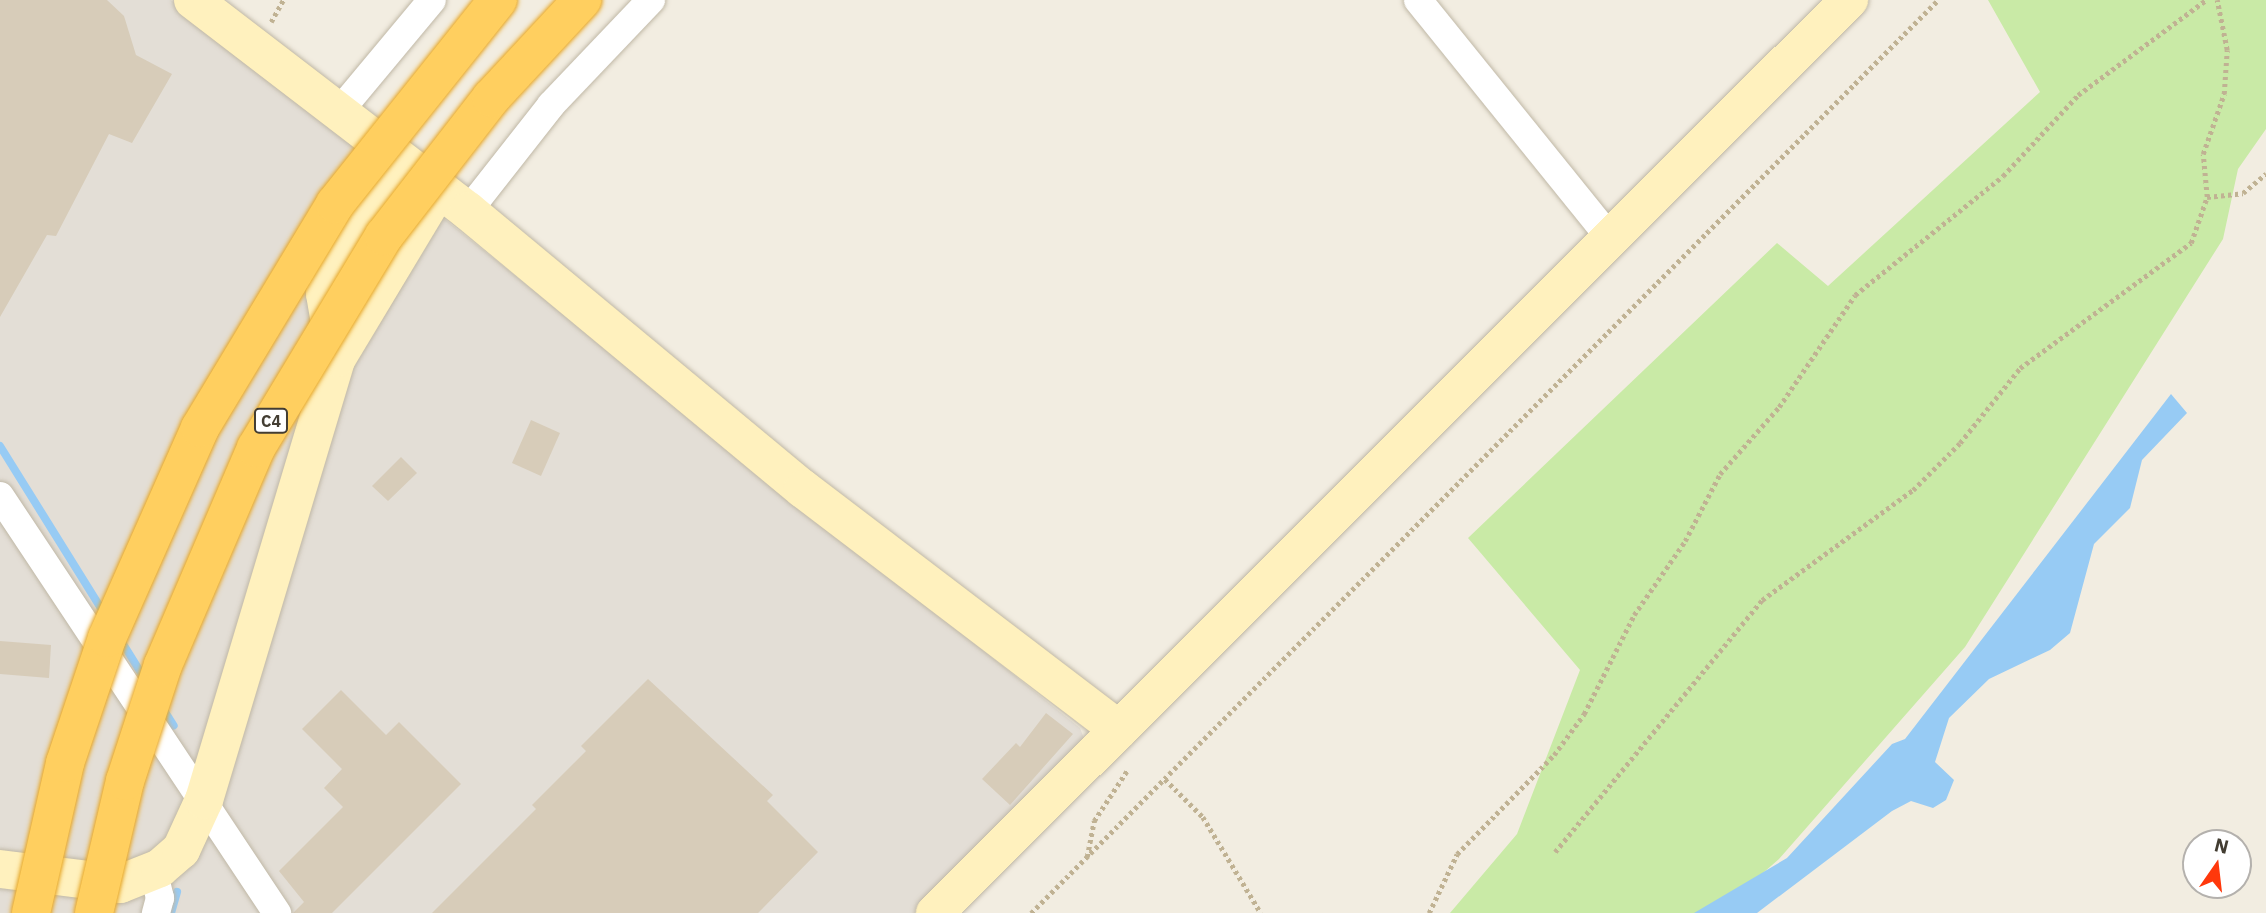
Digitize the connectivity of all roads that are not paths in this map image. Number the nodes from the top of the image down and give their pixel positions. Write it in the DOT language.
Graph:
graph roads {
  1 [pos="193,0"];
  2 [pos="432,0"];
  3 [pos="498,0"];
  4 [pos="582,0"];
  5 [pos="651,0"];
  6 [pos="1418,0"];
  7 [pos="1849,0"];
  8 [pos="337,114"];
  9 [pos="402,161"];
  10 [pos="453,201"];
  11 [pos="1611,239"];
  12 [pos="337,358"];
  13 [pos="0,496"];
  14 [pos="1125,747"];
  15 [pos="204,800"];
  16 [pos="0,870"];
  17 [pos="153,870"];
  18 [pos="31,913"];
  19 [pos="94,913"];
  20 [pos="156,913"];
  21 [pos="276,913"];
  22 [pos="935,913"];
  1 -- 8 [label="street"];
  2 -- 8 [label="street"];
  3 -- 18 [label="highway, bridge"];
  4 -- 19 [label="highway, C4, bridge"];
  5 -- 10 [label="street"];
  6 -- 11 [label="street"];
  7 -- 11 [label="street"];
  8 -- 9 [label="street"];
  9 -- 10 [label="street"];
  9 -- 12 [label="street"];
  10 -- 12 [label="street"];
  10 -- 14 [label="street"];
  11 -- 14 [label="street"];
  12 -- 15 [label="street"];
  13 -- 15 [label="street"];
  14 -- 22 [label="street"];
  15 -- 17 [label="street"];
  15 -- 21 [label="street"];
  16 -- 17 [label="street"];
  17 -- 20 [label="street"];
}
